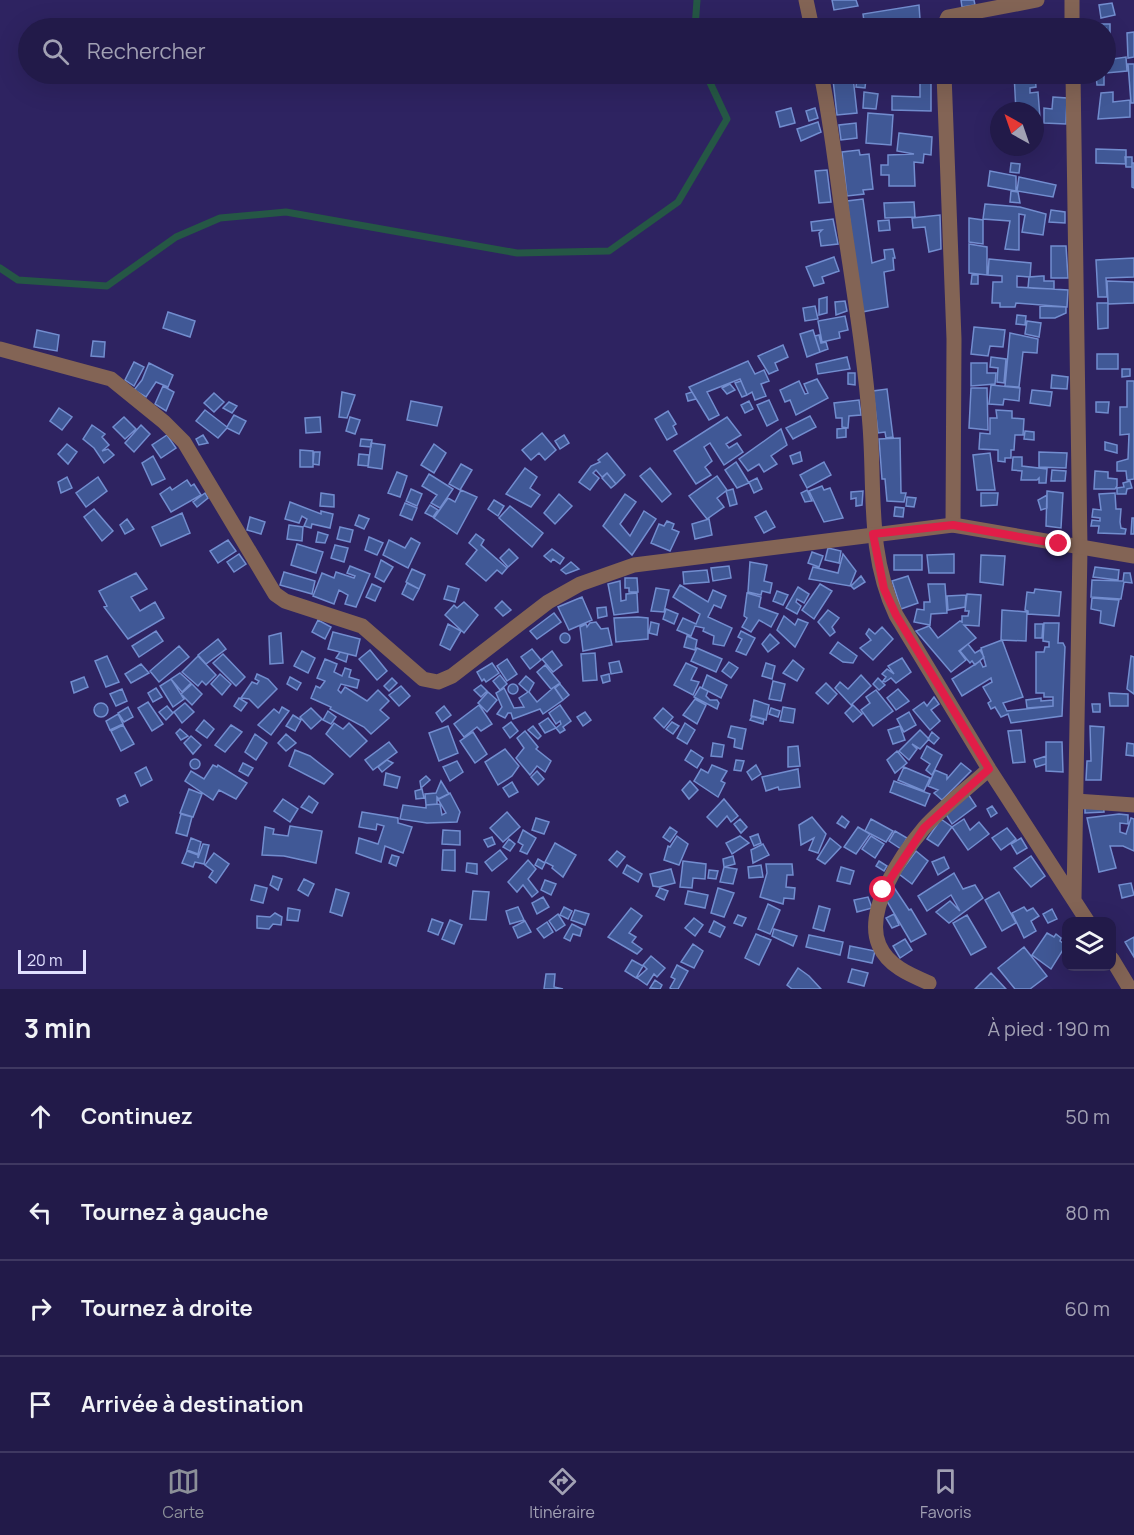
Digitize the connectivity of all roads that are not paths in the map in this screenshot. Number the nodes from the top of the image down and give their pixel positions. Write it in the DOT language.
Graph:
graph roads {
  1 [pos="806,0"];
  2 [pos="1037,0"];
  3 [pos="1072,0"];
  4 [pos="810,18"];
  5 [pos="948,18"];
  6 [pos="1072,18"];
  7 [pos="823,84"];
  8 [pos="944,84"];
  9 [pos="1073,84"];
  10 [pos="0,349"];
  11 [pos="953,525"];
  12 [pos="873,534"];
  13 [pos="1080,548"];
  14 [pos="1134,556"];
  15 [pos="989,769"];
  16 [pos="1076,801"];
  17 [pos="1134,805"];
  18 [pos="1074,899"];
  19 [pos="1085,917"];
  20 [pos="1116,966"];
  21 [pos="929,983"];
  22 [pos="1130,989"];
  1 -- 4 [label="street"];
  2 -- 5 [label="street"];
  3 -- 6 [label="street"];
  7 -- 12 [label="street"];
  8 -- 11 [label="street"];
  9 -- 13 [label="street"];
  10 -- 12 [label="street"];
  11 -- 12 [label="street"];
  11 -- 13 [label="street"];
  12 -- 15 [label="street"];
  13 -- 14 [label="street"];
  13 -- 16 [label="street"];
  15 -- 18 [label="street"];
  15 -- 21 [label="street"];
  16 -- 17 [label="street"];
  16 -- 18 [label="street"];
  18 -- 19 [label="street"];
  20 -- 22 [label="street"];
}
